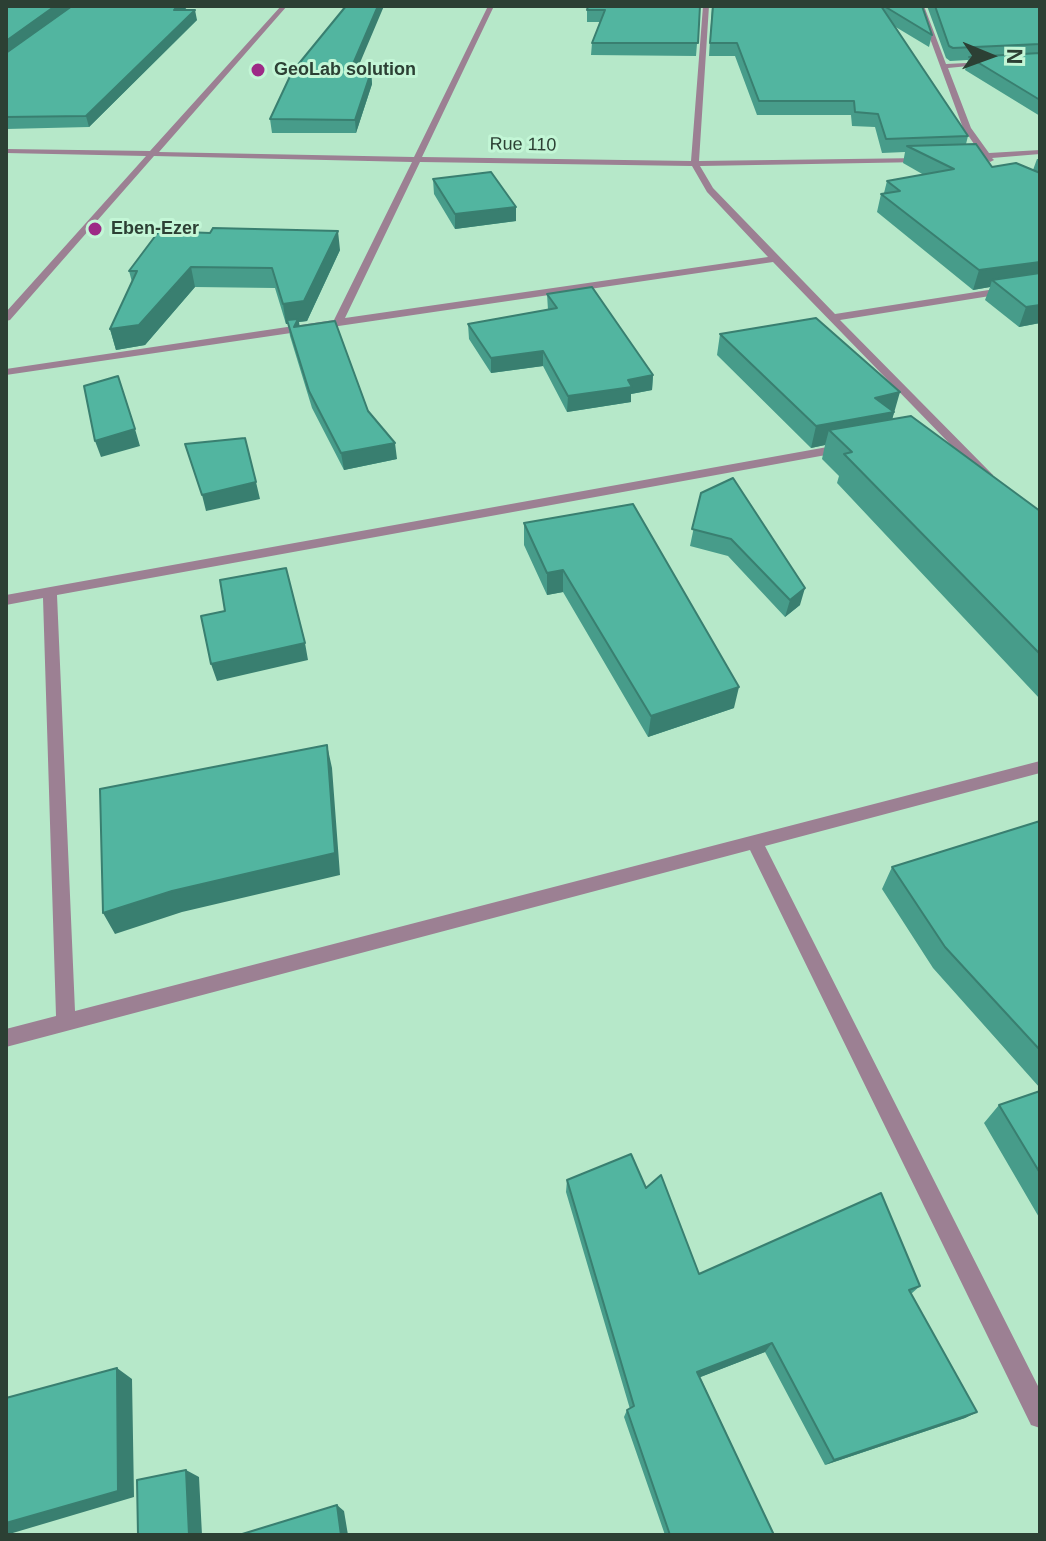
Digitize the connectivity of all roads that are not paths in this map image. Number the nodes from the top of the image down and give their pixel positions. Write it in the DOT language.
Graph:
graph roads {
  1 [pos="284,6"];
  2 [pos="491,6"];
  3 [pos="706,6"];
  4 [pos="921,6"];
  5 [pos="998,63"];
  6 [pos="942,66"];
  7 [pos="6,151"];
  8 [pos="1040,152"];
  9 [pos="152,155"];
  10 [pos="986,156"];
  11 [pos="956,158"];
  12 [pos="418,159"];
  13 [pos="941,159"];
  14 [pos="695,164"];
  15 [pos="995,164"];
  16 [pos="775,259"];
  17 [pos="1040,285"];
  18 [pos="6,318"];
  19 [pos="832,318"];
  20 [pos="338,322"];
  21 [pos="6,372"];
  22 [pos="940,431"];
  23 [pos="925,434"];
  24 [pos="862,445"];
  25 [pos="996,483"];
  26 [pos="50,592"];
  27 [pos="6,600"];
  28 [pos="1040,767"];
  29 [pos="755,842"];
  30 [pos="66,1022"];
  31 [pos="6,1038"];
  32 [pos="1040,1416"];
  1 -- 9 [label="street"];
  2 -- 12 [label="street"];
  3 -- 14 [label="street"];
  4 -- 6 [label="street"];
  5 -- 6 [label="street"];
  6 -- 10 [label="street"];
  7 -- 9 [label="street, Rue 110"];
  8 -- 10 [label="street"];
  9 -- 12 [label="street, Rue 110"];
  9 -- 18 [label="street"];
  10 -- 11 [label="street"];
  10 -- 15 [label="street"];
  12 -- 14 [label="street, Rue 110"];
  12 -- 20 [label="street"];
  13 -- 14 [label="street, Rue 110"];
  14 -- 16 [label="street"];
  16 -- 19 [label="street"];
  16 -- 20 [label="street"];
  17 -- 19 [label="street"];
  19 -- 22 [label="street"];
  20 -- 21 [label="street"];
  22 -- 23 [label="street"];
  22 -- 25 [label="street"];
  24 -- 26 [label="street"];
  26 -- 27 [label="street"];
  26 -- 30 [label="street"];
  28 -- 29 [label="street"];
  29 -- 30 [label="street"];
  29 -- 32 [label="street"];
  30 -- 31 [label="street"];
}
